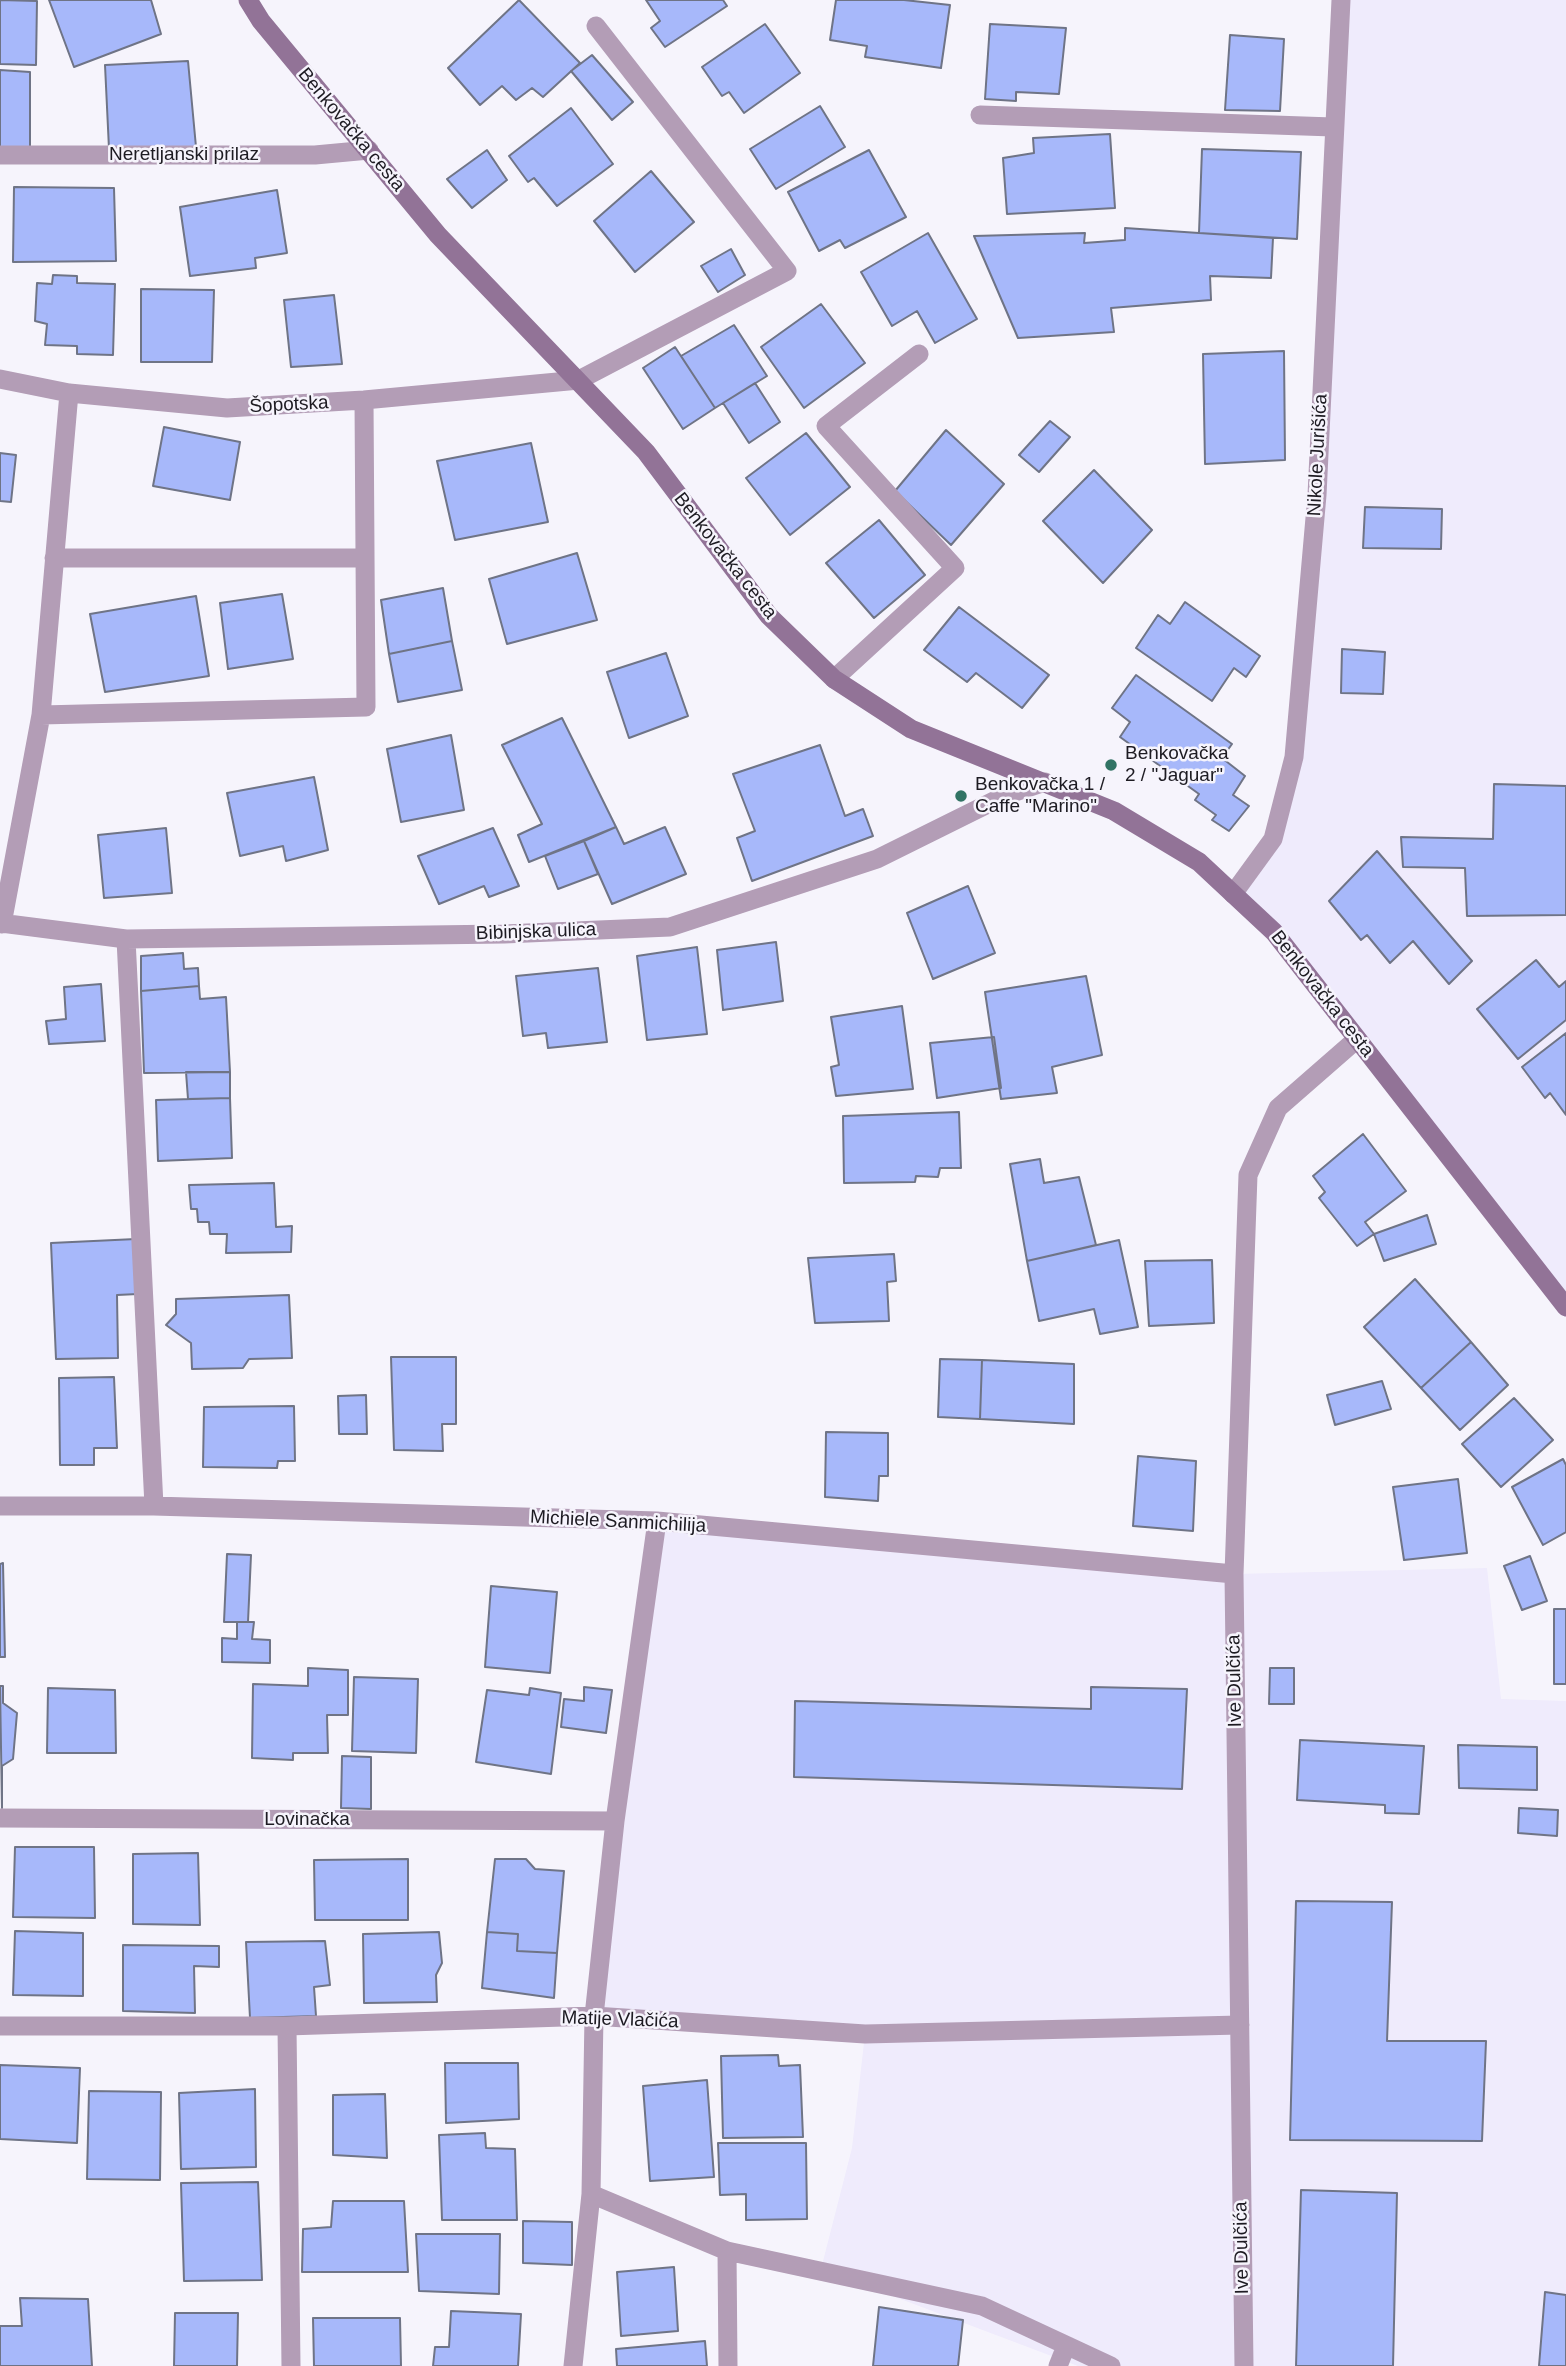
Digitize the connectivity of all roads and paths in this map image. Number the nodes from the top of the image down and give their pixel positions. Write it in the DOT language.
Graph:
graph roads {
  1 [pos="248,0"];
  2 [pos="1341,0"];
  3 [pos="596,26"];
  4 [pos="980,115"];
  5 [pos="1333,127"];
  6 [pos="369,150"];
  7 [pos="0,155"];
  8 [pos="919,354"];
  9 [pos="0,379"];
  10 [pos="579,380"];
  11 [pos="69,393"];
  12 [pos="364,400"];
  13 [pos="54,558"];
  14 [pos="365,558"];
  15 [pos="834,679"];
  16 [pos="41,715"];
  17 [pos="1045,782"];
  18 [pos="1233,894"];
  19 [pos="1,923"];
  20 [pos="126,939"];
  21 [pos="1357,1040"];
  22 [pos="1566,1307"];
  23 [pos="0,1506"];
  24 [pos="154,1506"];
  25 [pos="657,1521"];
  26 [pos="1234,1574"];
  27 [pos="0,1818"];
  28 [pos="615,1821"];
  29 [pos="594,2016"];
  30 [pos="1240,2025"];
  31 [pos="0,2026"];
  32 [pos="287,2026"];
  33 [pos="592,2194"];
  34 [pos="727,2251"];
  35 [pos="1066,2346"];
  36 [pos="291,2366"];
  37 [pos="573,2366"];
  38 [pos="728,2366"];
  39 [pos="1058,2366"];
  40 [pos="1111,2366"];
  41 [pos="1244,2366"];
  1 -- 6 [label="main road, Benkovačka cesta"];
  2 -- 5 [label="street, Nikole Jurišića"];
  3 -- 10 [label="street"];
  4 -- 5 [label="street"];
  5 -- 18 [label="street, Nikole Jurišića"];
  6 -- 7 [label="street, Neretljanski prilaz"];
  6 -- 10 [label="main road, Benkovačka cesta"];
  8 -- 15 [label="street"];
  9 -- 11 [label="street, Šopotska"];
  10 -- 12 [label="street, Šopotska"];
  10 -- 15 [label="main road, Benkovačka cesta"];
  11 -- 12 [label="street, Šopotska"];
  11 -- 13 [label="street"];
  12 -- 14 [label="street"];
  13 -- 14 [label="street"];
  13 -- 16 [label="street"];
  14 -- 16 [label="street"];
  15 -- 17 [label="main road, Benkovačka cesta"];
  16 -- 19 [label="street"];
  17 -- 18 [label="main road, Benkovačka cesta"];
  17 -- 20 [label="street, Bibinjska ulica"];
  18 -- 21 [label="main road, Benkovačka cesta"];
  19 -- 20 [label="street, Bibinjska ulica"];
  20 -- 24 [label="street"];
  21 -- 22 [label="main road, Benkovačka cesta"];
  21 -- 26 [label="street, Ive Dulčića"];
  23 -- 24 [label="street, Michiele Sanmichilija"];
  24 -- 25 [label="street, Michiele Sanmichilija"];
  25 -- 26 [label="street, Michiele Sanmichilija"];
  25 -- 28 [label="street"];
  26 -- 30 [label="street, Ive Dulčića"];
  27 -- 28 [label="street, Lovinačka"];
  28 -- 29 [label="street"];
  29 -- 30 [label="street, Matije Vlačića"];
  29 -- 32 [label="street, Matije Vlačića"];
  29 -- 33 [label="street"];
  30 -- 41 [label="street, Ive Dulčića"];
  31 -- 32 [label="street, Matije Vlačića"];
  32 -- 36 [label="street"];
  33 -- 34 [label="street"];
  33 -- 37 [label="street"];
  34 -- 35 [label="street"];
  34 -- 38 [label="street"];
  35 -- 39 [label="street"];
  35 -- 40 [label="street"];
}
